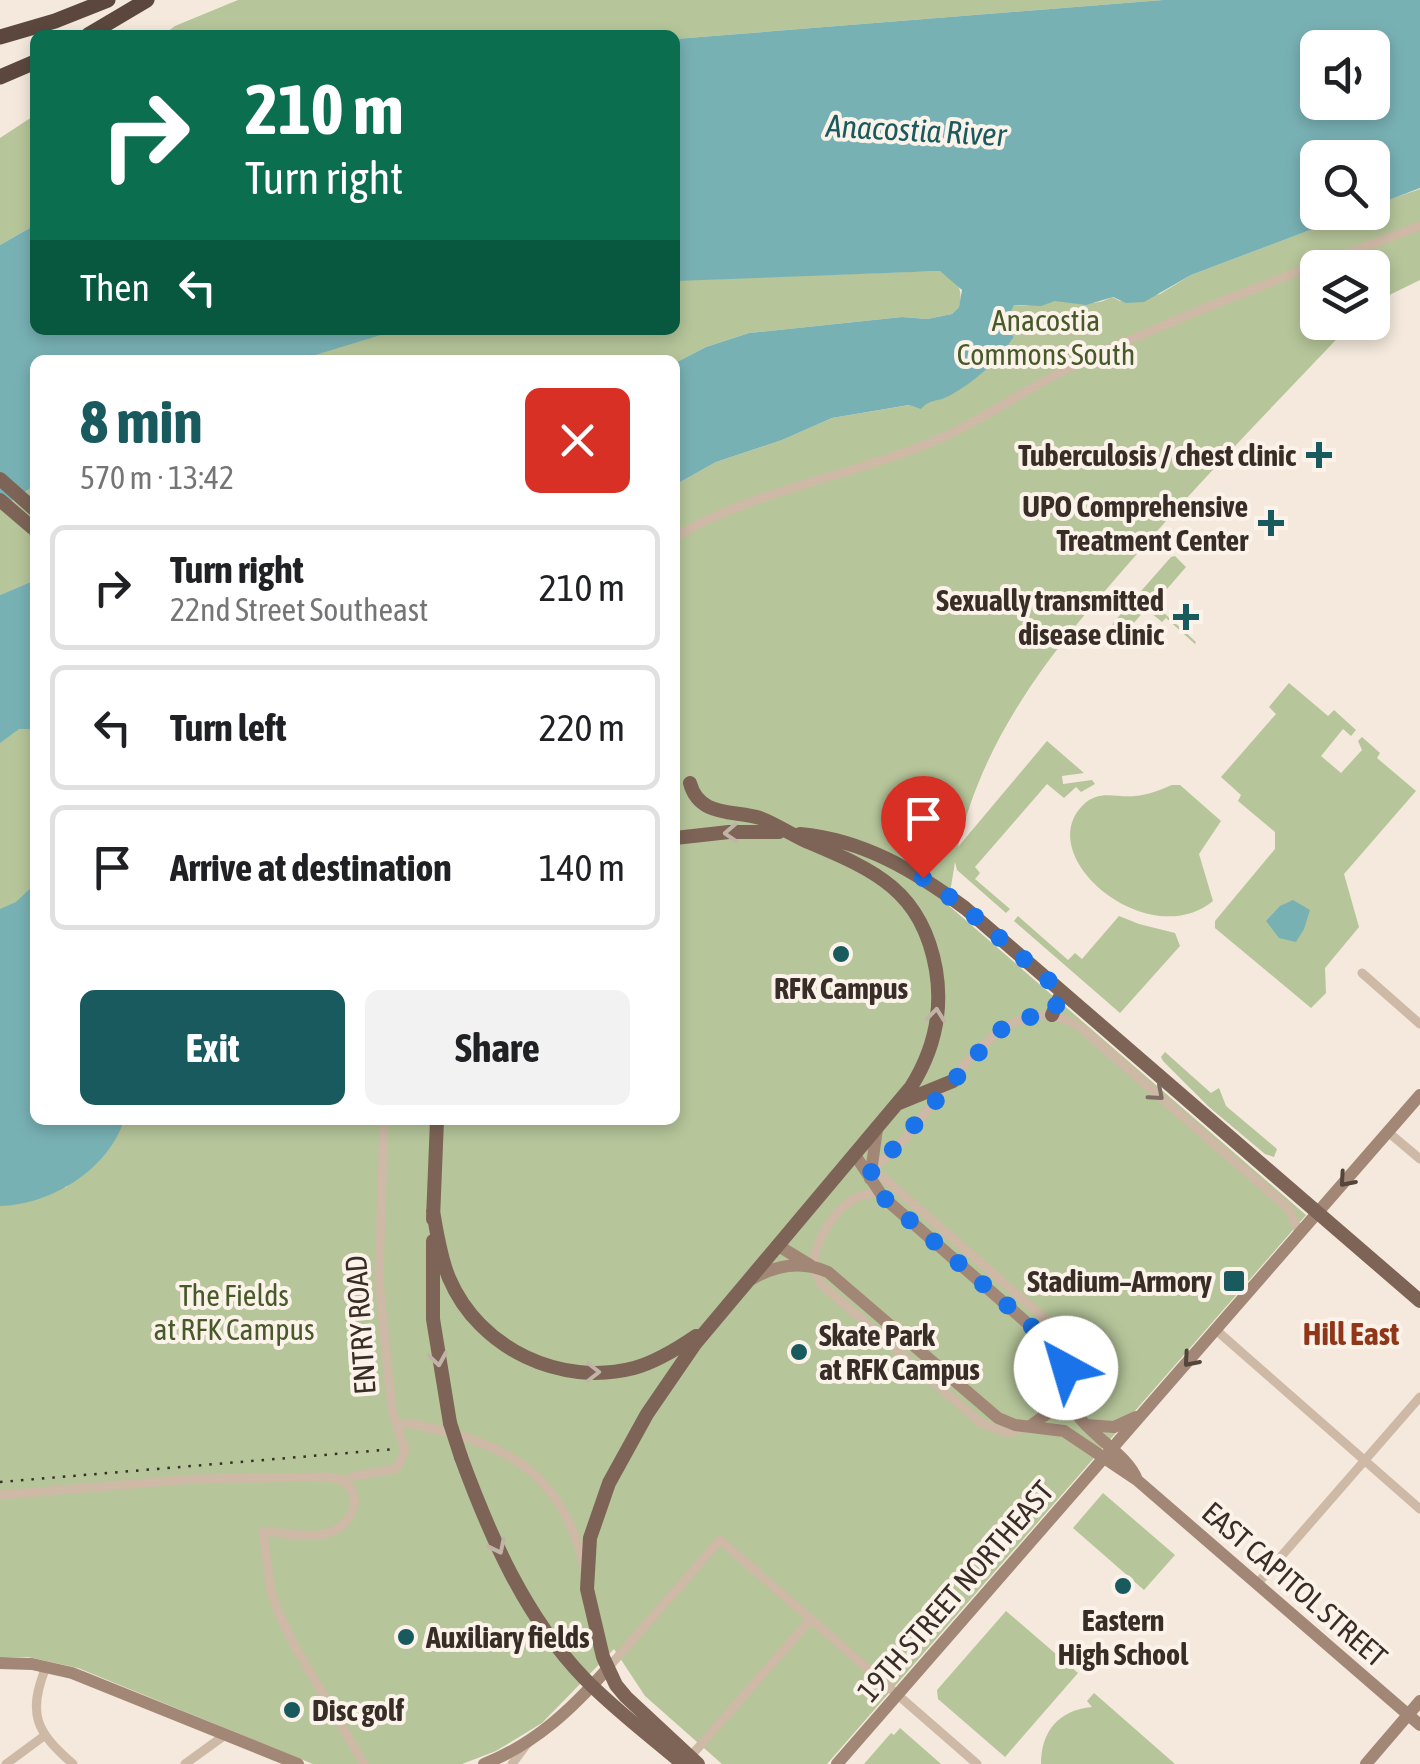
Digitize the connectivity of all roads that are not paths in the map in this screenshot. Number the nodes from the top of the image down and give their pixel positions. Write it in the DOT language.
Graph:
graph roads {
  1 [pos="108,0"];
  2 [pos="147,0"];
  3 [pos="96,30"];
  4 [pos="0,37"];
  5 [pos="30,64"];
  6 [pos="4,77"];
  7 [pos="1420,226"];
  8 [pos="0,479"];
  9 [pos="0,500"];
  10 [pos="30,506"];
  11 [pos="30,526"];
  12 [pos="680,534"];
  13 [pos="690,782"];
  14 [pos="787,832"];
  15 [pos="680,837"];
  16 [pos="839,846"];
  17 [pos="1362,973"];
  18 [pos="1062,992"];
  19 [pos="1052,1015"];
  20 [pos="1420,1024"];
  21 [pos="1125,1056"];
  22 [pos="953,1081"];
  23 [pos="1420,1095"];
  24 [pos="899,1103"];
  25 [pos="384,1125"];
  26 [pos="437,1125"];
  27 [pos="878,1129"];
  28 [pos="1211,1131"];
  29 [pos="1388,1132"];
  30 [pos="855,1155"];
  31 [pos="1420,1159"];
  32 [pos="871,1174"];
  33 [pos="880,1193"];
  34 [pos="1318,1212"];
  35 [pos="435,1234"];
  36 [pos="1300,1234"];
  37 [pos="777,1244"];
  38 [pos="938,1245"];
  39 [pos="959,1245"];
  40 [pos="812,1266"];
  41 [pos="745,1283"];
  42 [pos="1420,1301"];
  43 [pos="708,1327"];
  44 [pos="1216,1330"];
  45 [pos="644,1364"];
  46 [pos="679,1364"];
  47 [pos="1068,1377"];
  48 [pos="932,1381"];
  49 [pos="955,1382"];
  50 [pos="1420,1396"];
  51 [pos="1144,1413"];
  52 [pos="1086,1425"];
  53 [pos="397,1426"];
  54 [pos="1028,1427"];
  55 [pos="1108,1454"];
  56 [pos="1364,1460"];
  57 [pos="345,1481"];
  58 [pos="0,1495"];
  59 [pos="1420,1509"];
  60 [pos="587,1579"];
  61 [pos="1257,1584"];
  62 [pos="810,1619"];
  63 [pos="0,1663"];
  64 [pos="46,1667"];
  65 [pos="608,1668"];
  66 [pos="592,1686"];
  67 [pos="898,1695"];
  68 [pos="1420,1701"];
  69 [pos="1408,1715"];
  70 [pos="1420,1725"];
  71 [pos="225,1734"];
  72 [pos="44,1736"];
  73 [pos="529,1742"];
  74 [pos="690,1762"];
  75 [pos="6,1764"];
  76 [pos="73,1764"];
  77 [pos="185,1764"];
  78 [pos="298,1764"];
  79 [pos="364,1764"];
  80 [pos="484,1764"];
  81 [pos="512,1764"];
  82 [pos="837,1764"];
  83 [pos="978,1764"];
  84 [pos="1366,1764"];
  1 -- 4 [label="highway"];
  2 -- 3 [label="highway"];
  5 -- 6 [label="highway"];
  7 -- 12 [label="street"];
  8 -- 10 [label="main road"];
  9 -- 11 [label="main road"];
  13 -- 14 [label="main road"];
  14 -- 15 [label="main road, one-way"];
  14 -- 16 [label="main road"];
  16 -- 18 [label="main road"];
  24 -- 16 [label="main road, one-way"];
  17 -- 20 [label="street"];
  18 -- 19 [label="main road"];
  18 -- 21 [label="main road"];
  19 -- 21 [label="street"];
  19 -- 22 [label="street"];
  21 -- 28 [label="main road"];
  22 -- 24 [label="main road"];
  22 -- 32 [label="street"];
  23 -- 29 [label="main road, 19TH STREET NORTHEAST"];
  24 -- 27 [label="main road"];
  25 -- 53 [label="street, ENTRY ROAD"];
  26 -- 35 [label="main road"];
  27 -- 30 [label="main road"];
  27 -- 32 [label="main road"];
  28 -- 34 [label="main road"];
  28 -- 36 [label="street"];
  29 -- 31 [label="street"];
  29 -- 34 [label="main road, 19TH STREET NORTHEAST, one-way"];
  30 -- 32 [label="main road"];
  30 -- 37 [label="main road"];
  32 -- 33 [label="main road"];
  32 -- 39 [label="street"];
  33 -- 38 [label="main road"];
  33 -- 40 [label="street"];
  34 -- 36 [label="main road, 19TH STREET NORTHEAST"];
  34 -- 42 [label="main road"];
  35 -- 45 [label="main road, one-way"];
  35 -- 66 [label="main road, one-way, bridge"];
  36 -- 44 [label="main road, 19TH STREET NORTHEAST"];
  37 -- 40 [label="main road"];
  37 -- 41 [label="main road"];
  38 -- 39 [label="main road"];
  38 -- 47 [label="main road"];
  39 -- 47 [label="street"];
  40 -- 41 [label="main road"];
  40 -- 48 [label="street"];
  40 -- 49 [label="main road"];
  41 -- 43 [label="main road"];
  43 -- 45 [label="main road"];
  43 -- 46 [label="main road"];
  44 -- 51 [label="main road, 19TH STREET NORTHEAST, one-way"];
  44 -- 56 [label="street"];
  45 -- 46 [label="main road"];
  46 -- 60 [label="main road"];
  47 -- 52 [label="main road"];
  47 -- 54 [label="main road"];
  48 -- 49 [label="main road"];
  48 -- 54 [label="street"];
  49 -- 54 [label="main road"];
  50 -- 56 [label="street"];
  51 -- 52 [label="main road"];
  51 -- 55 [label="main road, 19TH STREET NORTHEAST"];
  52 -- 55 [label="main road"];
  53 -- 57 [label="street, ENTRY ROAD"];
  53 -- 60 [label="street"];
  54 -- 55 [label="main road"];
  55 -- 61 [label="main road, EAST CAPITOL STREET"];
  55 -- 67 [label="main road, 19TH STREET NORTHEAST"];
  56 -- 59 [label="street"];
  56 -- 61 [label="street"];
  57 -- 58 [label="street, ENTRY ROAD"];
  57 -- 79 [label="street"];
  60 -- 65 [label="main road"];
  61 -- 69 [label="main road, EAST CAPITOL STREET"];
  62 -- 65 [label="street"];
  62 -- 67 [label="street"];
  62 -- 74 [label="street"];
  63 -- 64 [label="main road"];
  64 -- 71 [label="main road"];
  64 -- 72 [label="street"];
  65 -- 66 [label="main road"];
  65 -- 74 [label="main road"];
  66 -- 73 [label="main road"];
  66 -- 74 [label="main road"];
  67 -- 82 [label="main road, 19TH STREET NORTHEAST"];
  67 -- 83 [label="street"];
  68 -- 69 [label="main road"];
  69 -- 70 [label="main road, EAST CAPITOL STREET"];
  69 -- 84 [label="main road"];
  71 -- 77 [label="street"];
  71 -- 78 [label="main road"];
  72 -- 75 [label="street"];
  72 -- 76 [label="street"];
  73 -- 80 [label="main road"];
  73 -- 81 [label="street"];
}
